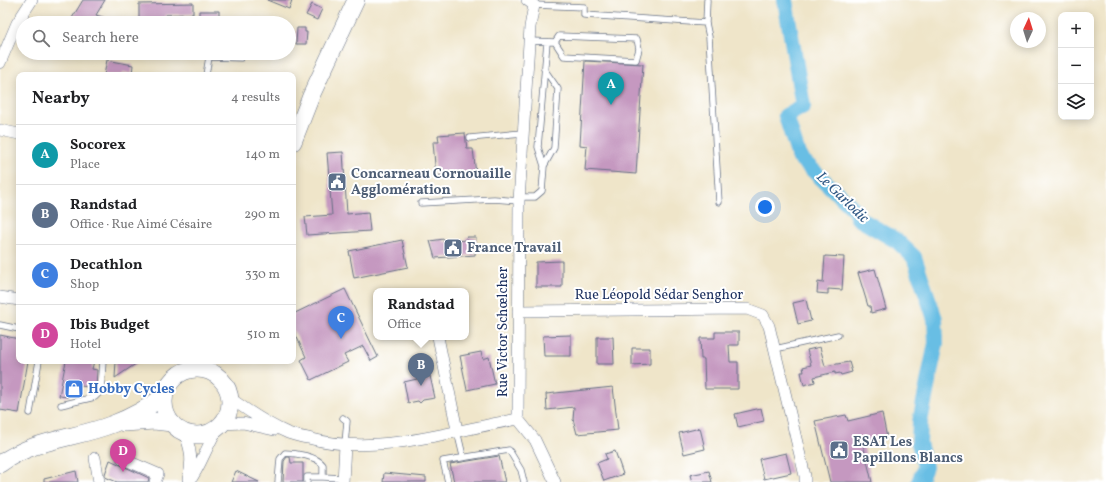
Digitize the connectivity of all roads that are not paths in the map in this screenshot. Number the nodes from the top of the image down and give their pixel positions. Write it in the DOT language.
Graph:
graph roads {
  1 [pos="32,0"];
  2 [pos="363,0"];
  3 [pos="707,0"];
  4 [pos="530,2"];
  5 [pos="353,7"];
  6 [pos="22,16"];
  7 [pos="706,23"];
  8 [pos="16,25"];
  9 [pos="530,41"];
  10 [pos="547,42"];
  11 [pos="555,42"];
  12 [pos="208,60"];
  13 [pos="0,63"];
  14 [pos="544,69"];
  15 [pos="206,72"];
  16 [pos="0,130"];
  17 [pos="16,133"];
  18 [pos="522,133"];
  19 [pos="296,134"];
  20 [pos="470,138"];
  21 [pos="544,166"];
  22 [pos="519,199"];
  23 [pos="719,202"];
  24 [pos="421,203"];
  25 [pos="0,297"];
  26 [pos="16,300"];
  27 [pos="518,311"];
  28 [pos="0,325"];
  29 [pos="16,328"];
  30 [pos="838,335"];
  31 [pos="439,340"];
  32 [pos="775,349"];
  33 [pos="38,364"];
  34 [pos="103,364"];
  35 [pos="222,364"];
  36 [pos="197,365"];
  37 [pos="223,381"];
  38 [pos="164,396"];
  39 [pos="230,398"];
  40 [pos="61,406"];
  41 [pos="30,413"];
  42 [pos="343,418"];
  43 [pos="518,419"];
  44 [pos="113,424"];
  45 [pos="220,426"];
  46 [pos="177,427"];
  47 [pos="457,430"];
  48 [pos="288,433"];
  49 [pos="345,445"];
  50 [pos="463,456"];
  51 [pos="95,458"];
  52 [pos="123,459"];
  53 [pos="0,464"];
  54 [pos="323,477"];
  55 [pos="343,480"];
  56 [pos="99,482"];
  57 [pos="155,482"];
  58 [pos="188,482"];
  59 [pos="278,482"];
  60 [pos="307,482"];
  61 [pos="448,482"];
  62 [pos="524,482"];
  63 [pos="555,482"];
  64 [pos="805,482"];
  1 -- 6 [label="street"];
  2 -- 5 [label="street"];
  3 -- 7 [label="lane"];
  4 -- 7 [label="lane"];
  4 -- 9 [label="street, Rue Victor Schœlcher"];
  5 -- 19 [label="main road"];
  7 -- 23 [label="lane"];
  8 -- 13 [label="street"];
  9 -- 10 [label="lane"];
  9 -- 18 [label="street, Rue Victor Schœlcher"];
  10 -- 11 [label="lane"];
  10 -- 14 [label="lane"];
  11 -- 11 [label="lane"];
  12 -- 15 [label="lane"];
  14 -- 21 [label="lane"];
  14 -- 21 [label="lane"];
  16 -- 17 [label="street"];
  18 -- 20 [label="lane"];
  18 -- 22 [label="street, Rue Victor Schœlcher"];
  21 -- 22 [label="lane"];
  22 -- 24 [label="lane"];
  22 -- 27 [label="street, Rue Victor Schœlcher"];
  25 -- 26 [label="street"];
  27 -- 32 [label="street, Rue Léopold Sédar Senghor"];
  27 -- 43 [label="street, Rue Victor Schœlcher"];
  28 -- 29 [label="lane"];
  30 -- 32 [label="lane"];
  31 -- 47 [label="street"];
  32 -- 64 [label="street, Rue Léopold Sédar Senghor"];
  33 -- 41 [label="lane"];
  34 -- 40 [label="lane"];
  35 -- 37 [label="main road"];
  36 -- 37 [label="main road"];
  36 -- 38 [label="main road"];
  37 -- 39 [label="main road"];
  38 -- 44 [label="main road"];
  38 -- 46 [label="main road"];
  39 -- 45 [label="main road"];
  39 -- 48 [label="street"];
  42 -- 49 [label="lane"];
  43 -- 47 [label="street"];
  43 -- 63 [label="street"];
  44 -- 46 [label="main road"];
  44 -- 53 [label="main road"];
  45 -- 46 [label="main road"];
  45 -- 48 [label="street"];
  45 -- 58 [label="street"];
  46 -- 58 [label="street"];
  47 -- 49 [label="street"];
  47 -- 50 [label="lane"];
  48 -- 49 [label="street"];
  49 -- 55 [label="street"];
  50 -- 61 [label="lane"];
  50 -- 62 [label="lane"];
  51 -- 56 [label="street"];
  52 -- 57 [label="street"];
  54 -- 55 [label="lane"];
  54 -- 59 [label="lane"];
  54 -- 60 [label="lane"];
}
